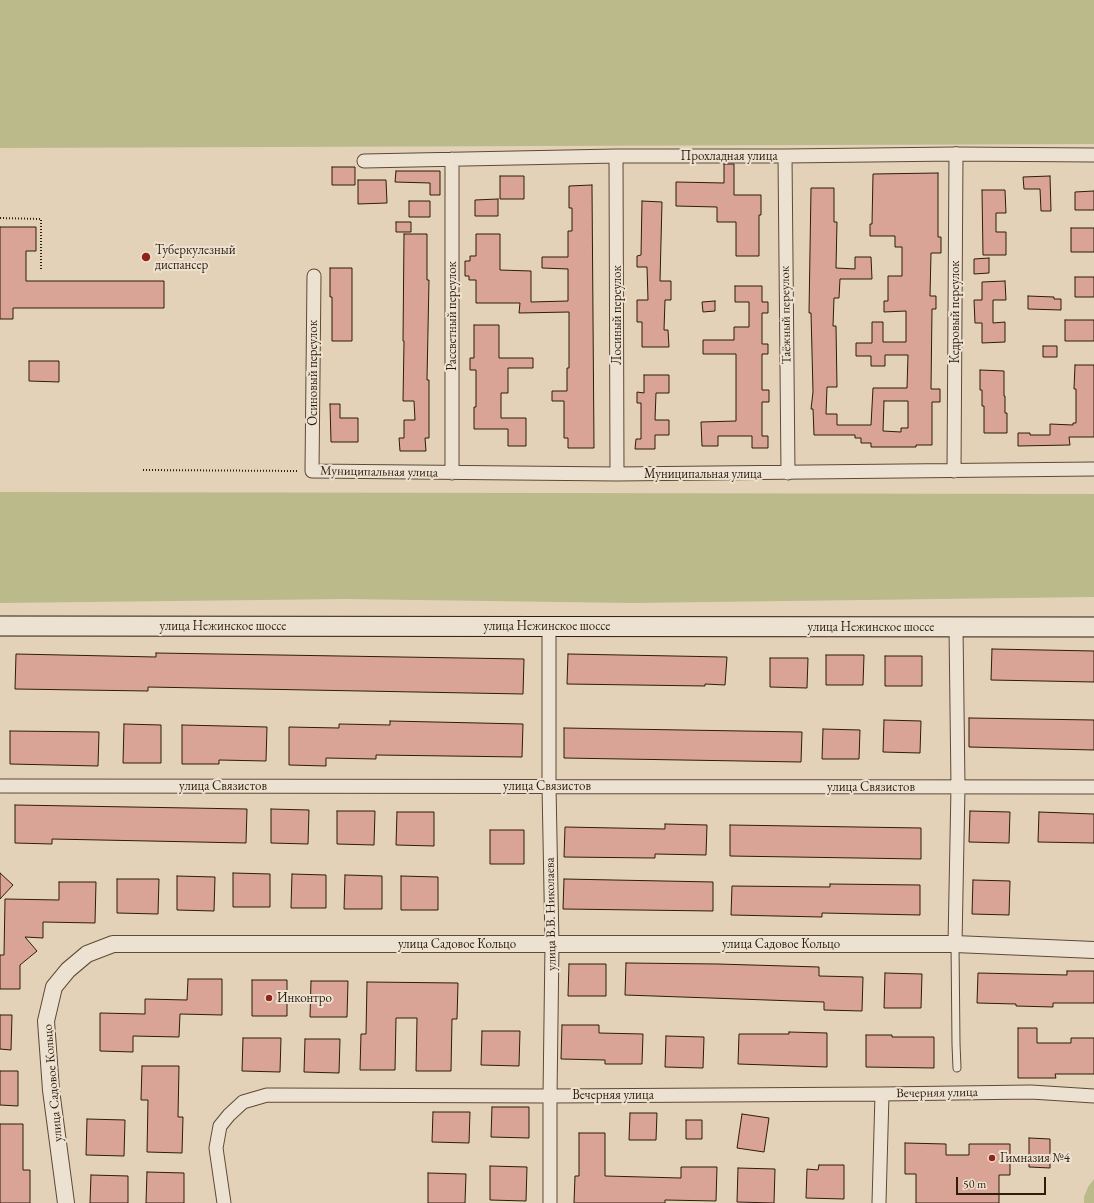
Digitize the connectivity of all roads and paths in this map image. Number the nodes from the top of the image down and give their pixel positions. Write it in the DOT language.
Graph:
graph roads {
  1 [pos="956,154"];
  2 [pos="616,156"];
  3 [pos="785,156"];
  4 [pos="1094,156"];
  5 [pos="452,159"];
  6 [pos="364,161"];
  7 [pos="0,218"];
  8 [pos="41,270"];
  9 [pos="314,276"];
  10 [pos="1094,469"];
  11 [pos="144,470"];
  12 [pos="312,471"];
  13 [pos="954,471"];
  14 [pos="452,473"];
  15 [pos="788,473"];
  16 [pos="617,474"];
  17 [pos="549,625"];
  18 [pos="0,626"];
  19 [pos="956,627"];
  20 [pos="1094,627"];
  21 [pos="0,786"];
  22 [pos="549,786"];
  23 [pos="958,787"];
  24 [pos="1094,787"];
  25 [pos="552,944"];
  26 [pos="955,944"];
  27 [pos="1094,950"];
  28 [pos="957,1068"];
  29 [pos="882,1094"];
  30 [pos="550,1096"];
  31 [pos="1094,1096"];
  32 [pos="66,1203"];
  33 [pos="224,1203"];
  34 [pos="550,1203"];
  35 [pos="879,1203"];
  1 -- 3 [label="street, Прохладная улица"];
  1 -- 4 [label="street, Прохладная улица"];
  1 -- 13 [label="street, Кедровый переулок"];
  2 -- 3 [label="street, Прохладная улица"];
  2 -- 5 [label="street, Прохладная улица"];
  2 -- 16 [label="street, Лосиный переулок"];
  3 -- 15 [label="street, Таёжный переулок"];
  5 -- 6 [label="street, Прохладная улица"];
  5 -- 14 [label="street, Рассветный переулок"];
  7 -- 8 [label="path"];
  9 -- 12 [label="street, Осиновый переулок"];
  10 -- 13 [label="street, Муниципальная улица"];
  11 -- 12 [label="path"];
  12 -- 14 [label="street, Муниципальная улица"];
  13 -- 15 [label="street, Муниципальная улица"];
  14 -- 16 [label="street, Муниципальная улица"];
  15 -- 16 [label="street, Муниципальная улица"];
  17 -- 18 [label="main road, улица Нежинское шоссе"];
  17 -- 19 [label="main road, улица Нежинское шоссе"];
  17 -- 22 [label="street, улица В.В. Николаева"];
  19 -- 20 [label="main road, улица Нежинское шоссе"];
  19 -- 23 [label="street"];
  21 -- 22 [label="street, улица Связистов"];
  22 -- 23 [label="street, улица Связистов"];
  22 -- 25 [label="street, улица В.В. Николаева"];
  23 -- 24 [label="street, улица Связистов"];
  23 -- 26 [label="street"];
  25 -- 26 [label="street, улица Садовое Кольцо"];
  25 -- 30 [label="street, улица В.В. Николаева"];
  25 -- 32 [label="street, улица Садовое Кольцо"];
  26 -- 27 [label="street, улица Садовое Кольцо"];
  26 -- 28 [label="lane"];
  29 -- 30 [label="street, Вечерняя улица"];
  29 -- 31 [label="street, Вечерняя улица"];
  29 -- 35 [label="street"];
  30 -- 33 [label="street, Вечерняя улица"];
  30 -- 34 [label="street, улица В.В. Николаева"];
}
